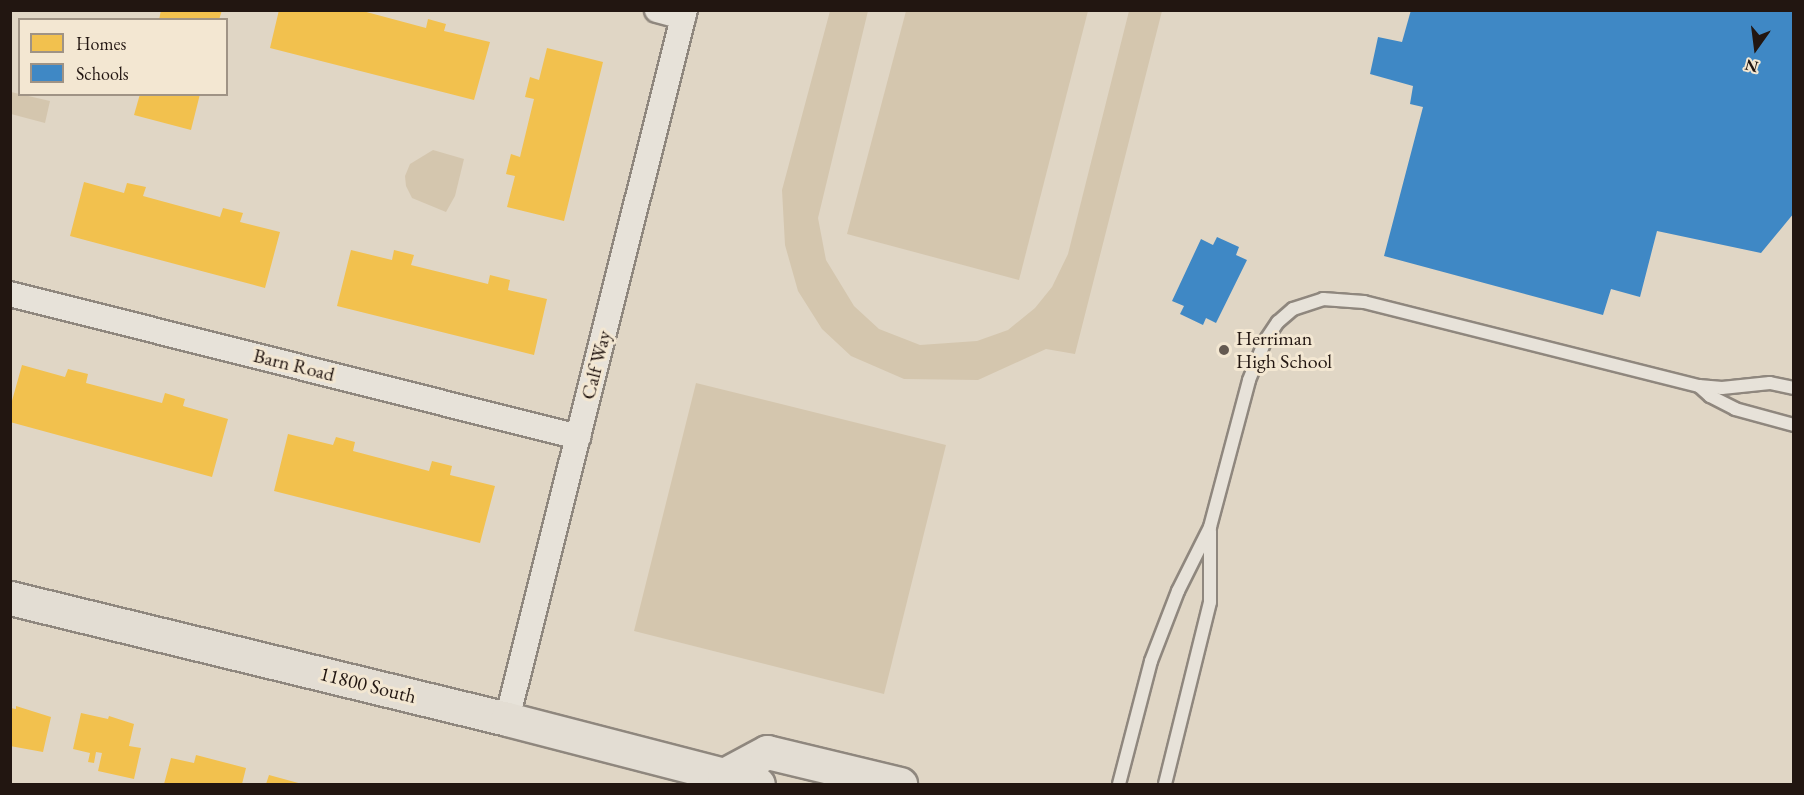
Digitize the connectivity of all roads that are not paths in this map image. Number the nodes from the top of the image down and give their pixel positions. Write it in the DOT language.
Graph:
graph roads {
  1 [pos="657,10"];
  2 [pos="684,14"];
  3 [pos="10,294"];
  4 [pos="1699,386"];
  5 [pos="1794,388"];
  6 [pos="1794,425"];
  7 [pos="578,437"];
  8 [pos="1210,527"];
  9 [pos="10,598"];
  10 [pos="507,719"];
  11 [pos="728,781"];
  12 [pos="758,784"];
  13 [pos="900,784"];
  14 [pos="1119,784"];
  15 [pos="1165,784"];
  1 -- 2 [label="street"];
  2 -- 7 [label="street, Calf Way"];
  3 -- 7 [label="street, Barn Road"];
  4 -- 5 [label="lane"];
  4 -- 6 [label="lane"];
  4 -- 8 [label="lane"];
  7 -- 10 [label="street, Calf Way"];
  8 -- 14 [label="lane"];
  8 -- 15 [label="lane"];
  9 -- 10 [label="main road, 11800 South"];
  10 -- 11 [label="main road, 11800 South"];
  11 -- 12 [label="main road, 11800 South"];
  11 -- 13 [label="main road"];
}
